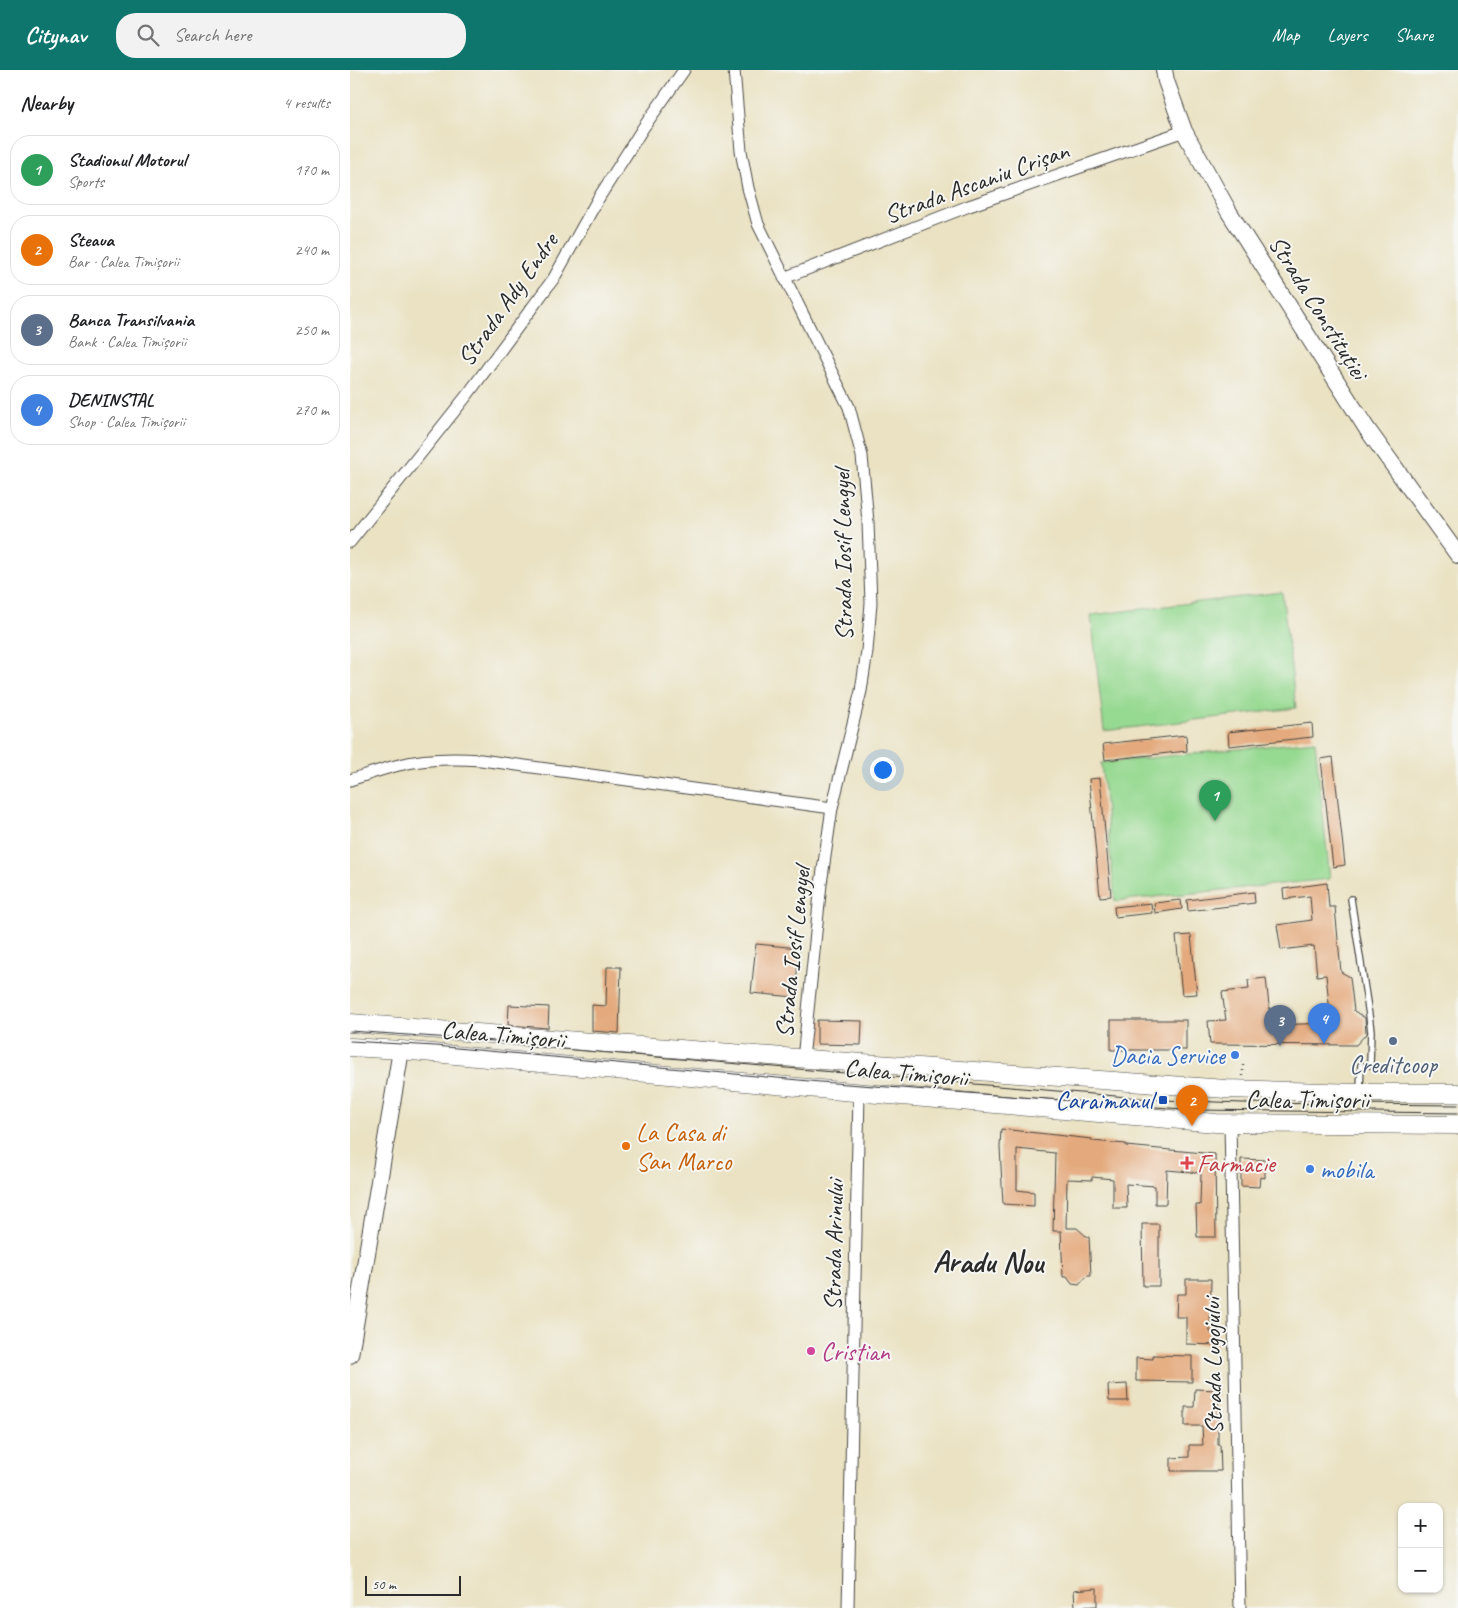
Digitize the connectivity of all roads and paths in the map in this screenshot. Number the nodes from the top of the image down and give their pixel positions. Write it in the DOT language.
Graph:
graph roads {
  1 [pos="684,70"];
  2 [pos="734,70"];
  3 [pos="1164,70"];
  4 [pos="1184,131"];
  5 [pos="784,278"];
  6 [pos="350,542"];
  7 [pos="1458,555"];
  8 [pos="350,780"];
  9 [pos="832,808"];
  10 [pos="1351,899"];
  11 [pos="350,1023"];
  12 [pos="350,1047"];
  13 [pos="400,1050"];
  14 [pos="803,1059"];
  15 [pos="1361,1065"];
  16 [pos="1370,1065"];
  17 [pos="859,1093"];
  18 [pos="1360,1093"];
  19 [pos="1458,1093"];
  20 [pos="1230,1124"];
  21 [pos="1458,1124"];
  22 [pos="350,1355"];
  23 [pos="848,1608"];
  24 [pos="1240,1608"];
  1 -- 6 [label="street, Strada Ady Endre"];
  2 -- 5 [label="street, Strada Iosif Lengyel"];
  3 -- 4 [label="street, Strada Constituției"];
  4 -- 5 [label="street, Strada Ascaniu Crișan"];
  4 -- 7 [label="street, Strada Constituției"];
  5 -- 9 [label="street, Strada Iosif Lengyel"];
  8 -- 9 [label="street"];
  9 -- 14 [label="street, Strada Iosif Lengyel"];
  10 -- 16 [label="lane"];
  11 -- 14 [label="main road, Calea Timișorii"];
  12 -- 13 [label="main road, Calea Timișorii"];
  13 -- 17 [label="main road, Calea Timișorii"];
  13 -- 22 [label="street"];
  14 -- 18 [label="main road, Calea Timișorii"];
  15 -- 18 [label="lane"];
  17 -- 20 [label="main road, Calea Timișorii"];
  17 -- 23 [label="street, Strada Arinului"];
  18 -- 19 [label="main road, Calea Timișorii"];
  20 -- 21 [label="main road, Calea Timișorii"];
  20 -- 24 [label="street, Strada Lugojului"];
}
